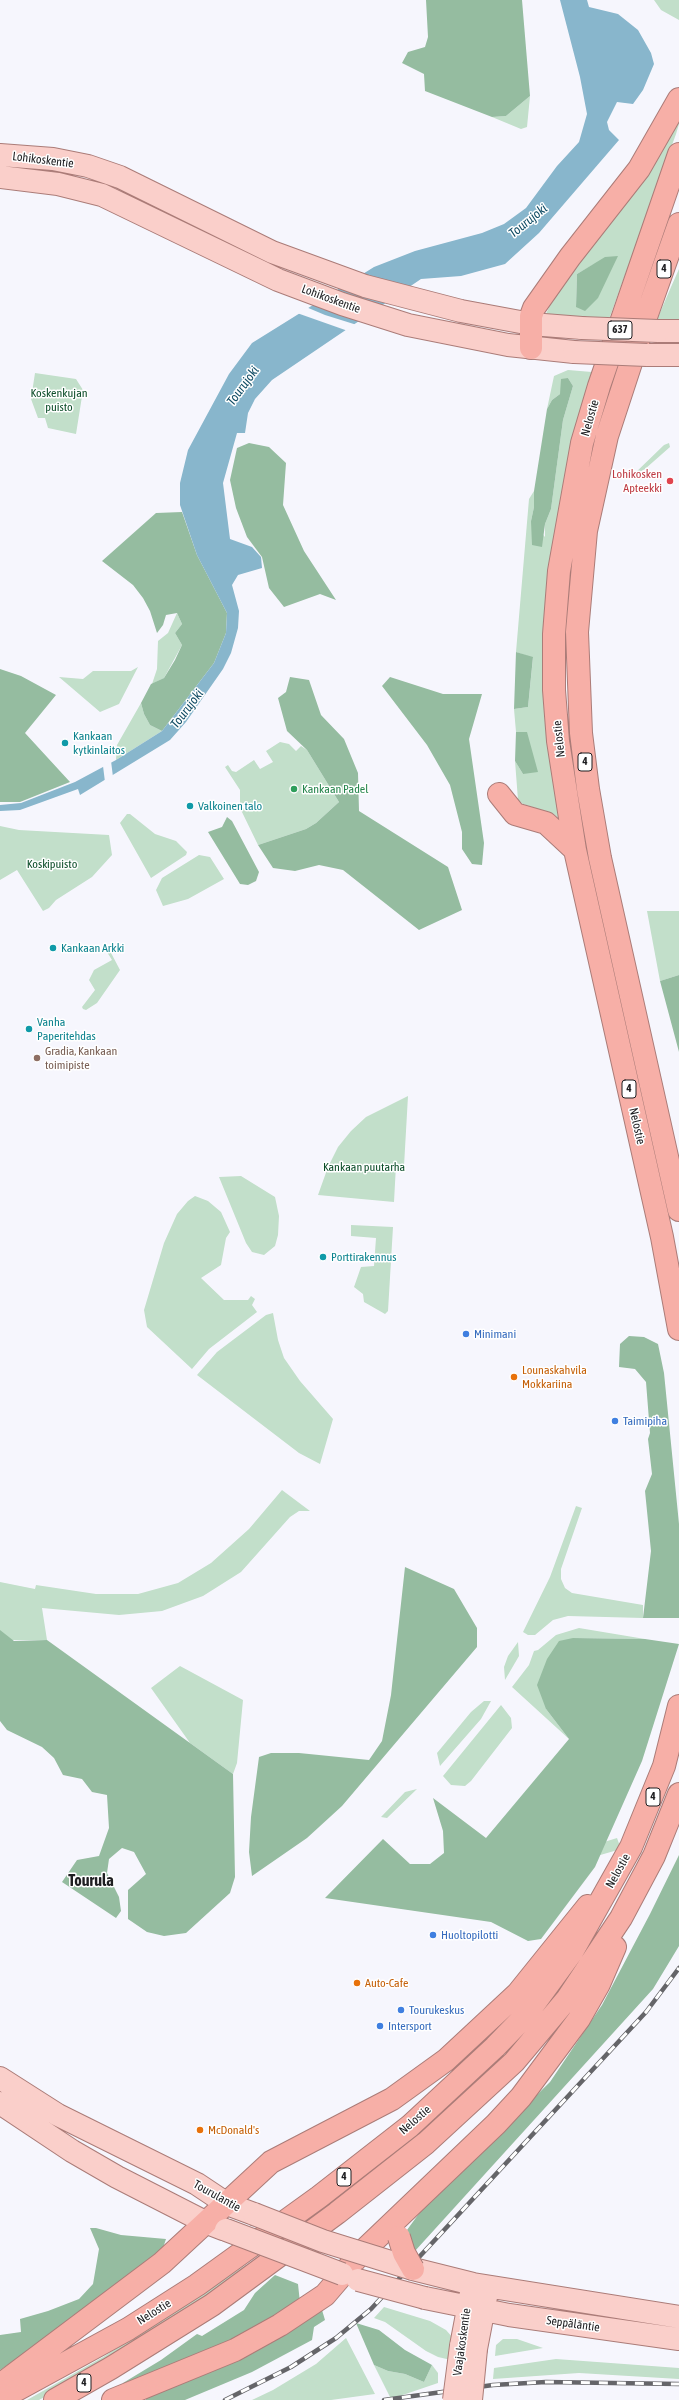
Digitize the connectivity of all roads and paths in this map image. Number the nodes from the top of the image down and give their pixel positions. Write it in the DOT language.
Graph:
graph roads {
  1 [pos="679,99"];
  2 [pos="679,154"];
  3 [pos="0,155"];
  4 [pos="0,177"];
  5 [pos="679,224"];
  6 [pos="531,324"];
  7 [pos="678,331"];
  8 [pos="531,348"];
  9 [pos="674,354"];
  10 [pos="499,794"];
  11 [pos="575,850"];
  12 [pos="679,1210"];
  13 [pos="679,1329"];
  14 [pos="679,1706"];
  15 [pos="679,1794"];
  16 [pos="615,1875"];
  17 [pos="621,1918"];
  18 [pos="0,2078"];
  19 [pos="0,2103"];
  20 [pos="227,2204"];
  21 [pos="205,2222"];
  22 [pos="392,2230"];
  23 [pos="361,2253"];
  24 [pos="413,2269"];
  25 [pos="342,2274"];
  26 [pos="480,2285"];
  27 [pos="475,2309"];
  28 [pos="679,2317"];
  29 [pos="679,2339"];
  30 [pos="469,2347"];
  31 [pos="0,2385"];
  32 [pos="122,2397"];
  33 [pos="0,2399"];
  34 [pos="56,2399"];
  35 [pos="454,2400"];
  36 [pos="471,2400"];
  1 -- 6 [label="highway"];
  2 -- 11 [label="highway, Nelostie / 4"];
  3 -- 6 [label="main road, Lohikoskentie"];
  4 -- 8 [label="main road, Lohikoskentie"];
  5 -- 12 [label="highway, Nelostie / 4"];
  6 -- 7 [label="main road, Lohikoskentie / 637, bridge"];
  6 -- 8 [label="highway"];
  8 -- 9 [label="main road, Lohikoskentie / 637, bridge"];
  10 -- 11 [label="highway"];
  11 -- 13 [label="highway, Nelostie / 4"];
  14 -- 16 [label="highway, Nelostie / 4"];
  15 -- 17 [label="highway, Nelostie / 4"];
  16 -- 20 [label="highway"];
  16 -- 33 [label="highway, Nelostie / 4"];
  17 -- 22 [label="highway"];
  17 -- 34 [label="highway, Nelostie / 4"];
  18 -- 20 [label="main road, Tourulantie"];
  19 -- 21 [label="main road, Tourulantie"];
  20 -- 21 [label="highway"];
  20 -- 23 [label="main road, Tourulantie, bridge"];
  21 -- 25 [label="main road, Tourulantie, bridge"];
  21 -- 31 [label="highway"];
  22 -- 23 [label="highway"];
  22 -- 24 [label="highway, bridge"];
  23 -- 24 [label="main road, Tourulantie, bridge"];
  23 -- 25 [label="highway"];
  24 -- 26 [label="main road, Tourulantie"];
  25 -- 27 [label="main road, Tourulantie, bridge"];
  25 -- 32 [label="highway"];
  26 -- 27 [label="main road, Vaajakoskentie"];
  26 -- 28 [label="main road, Seppäläntie"];
  27 -- 29 [label="main road, Seppäläntie"];
  27 -- 30 [label="main road, Vaajakoskentie"];
  30 -- 35 [label="main road, Vaajakoskentie, bridge"];
  30 -- 36 [label="main road, Vaajakoskentie, bridge"];
}
